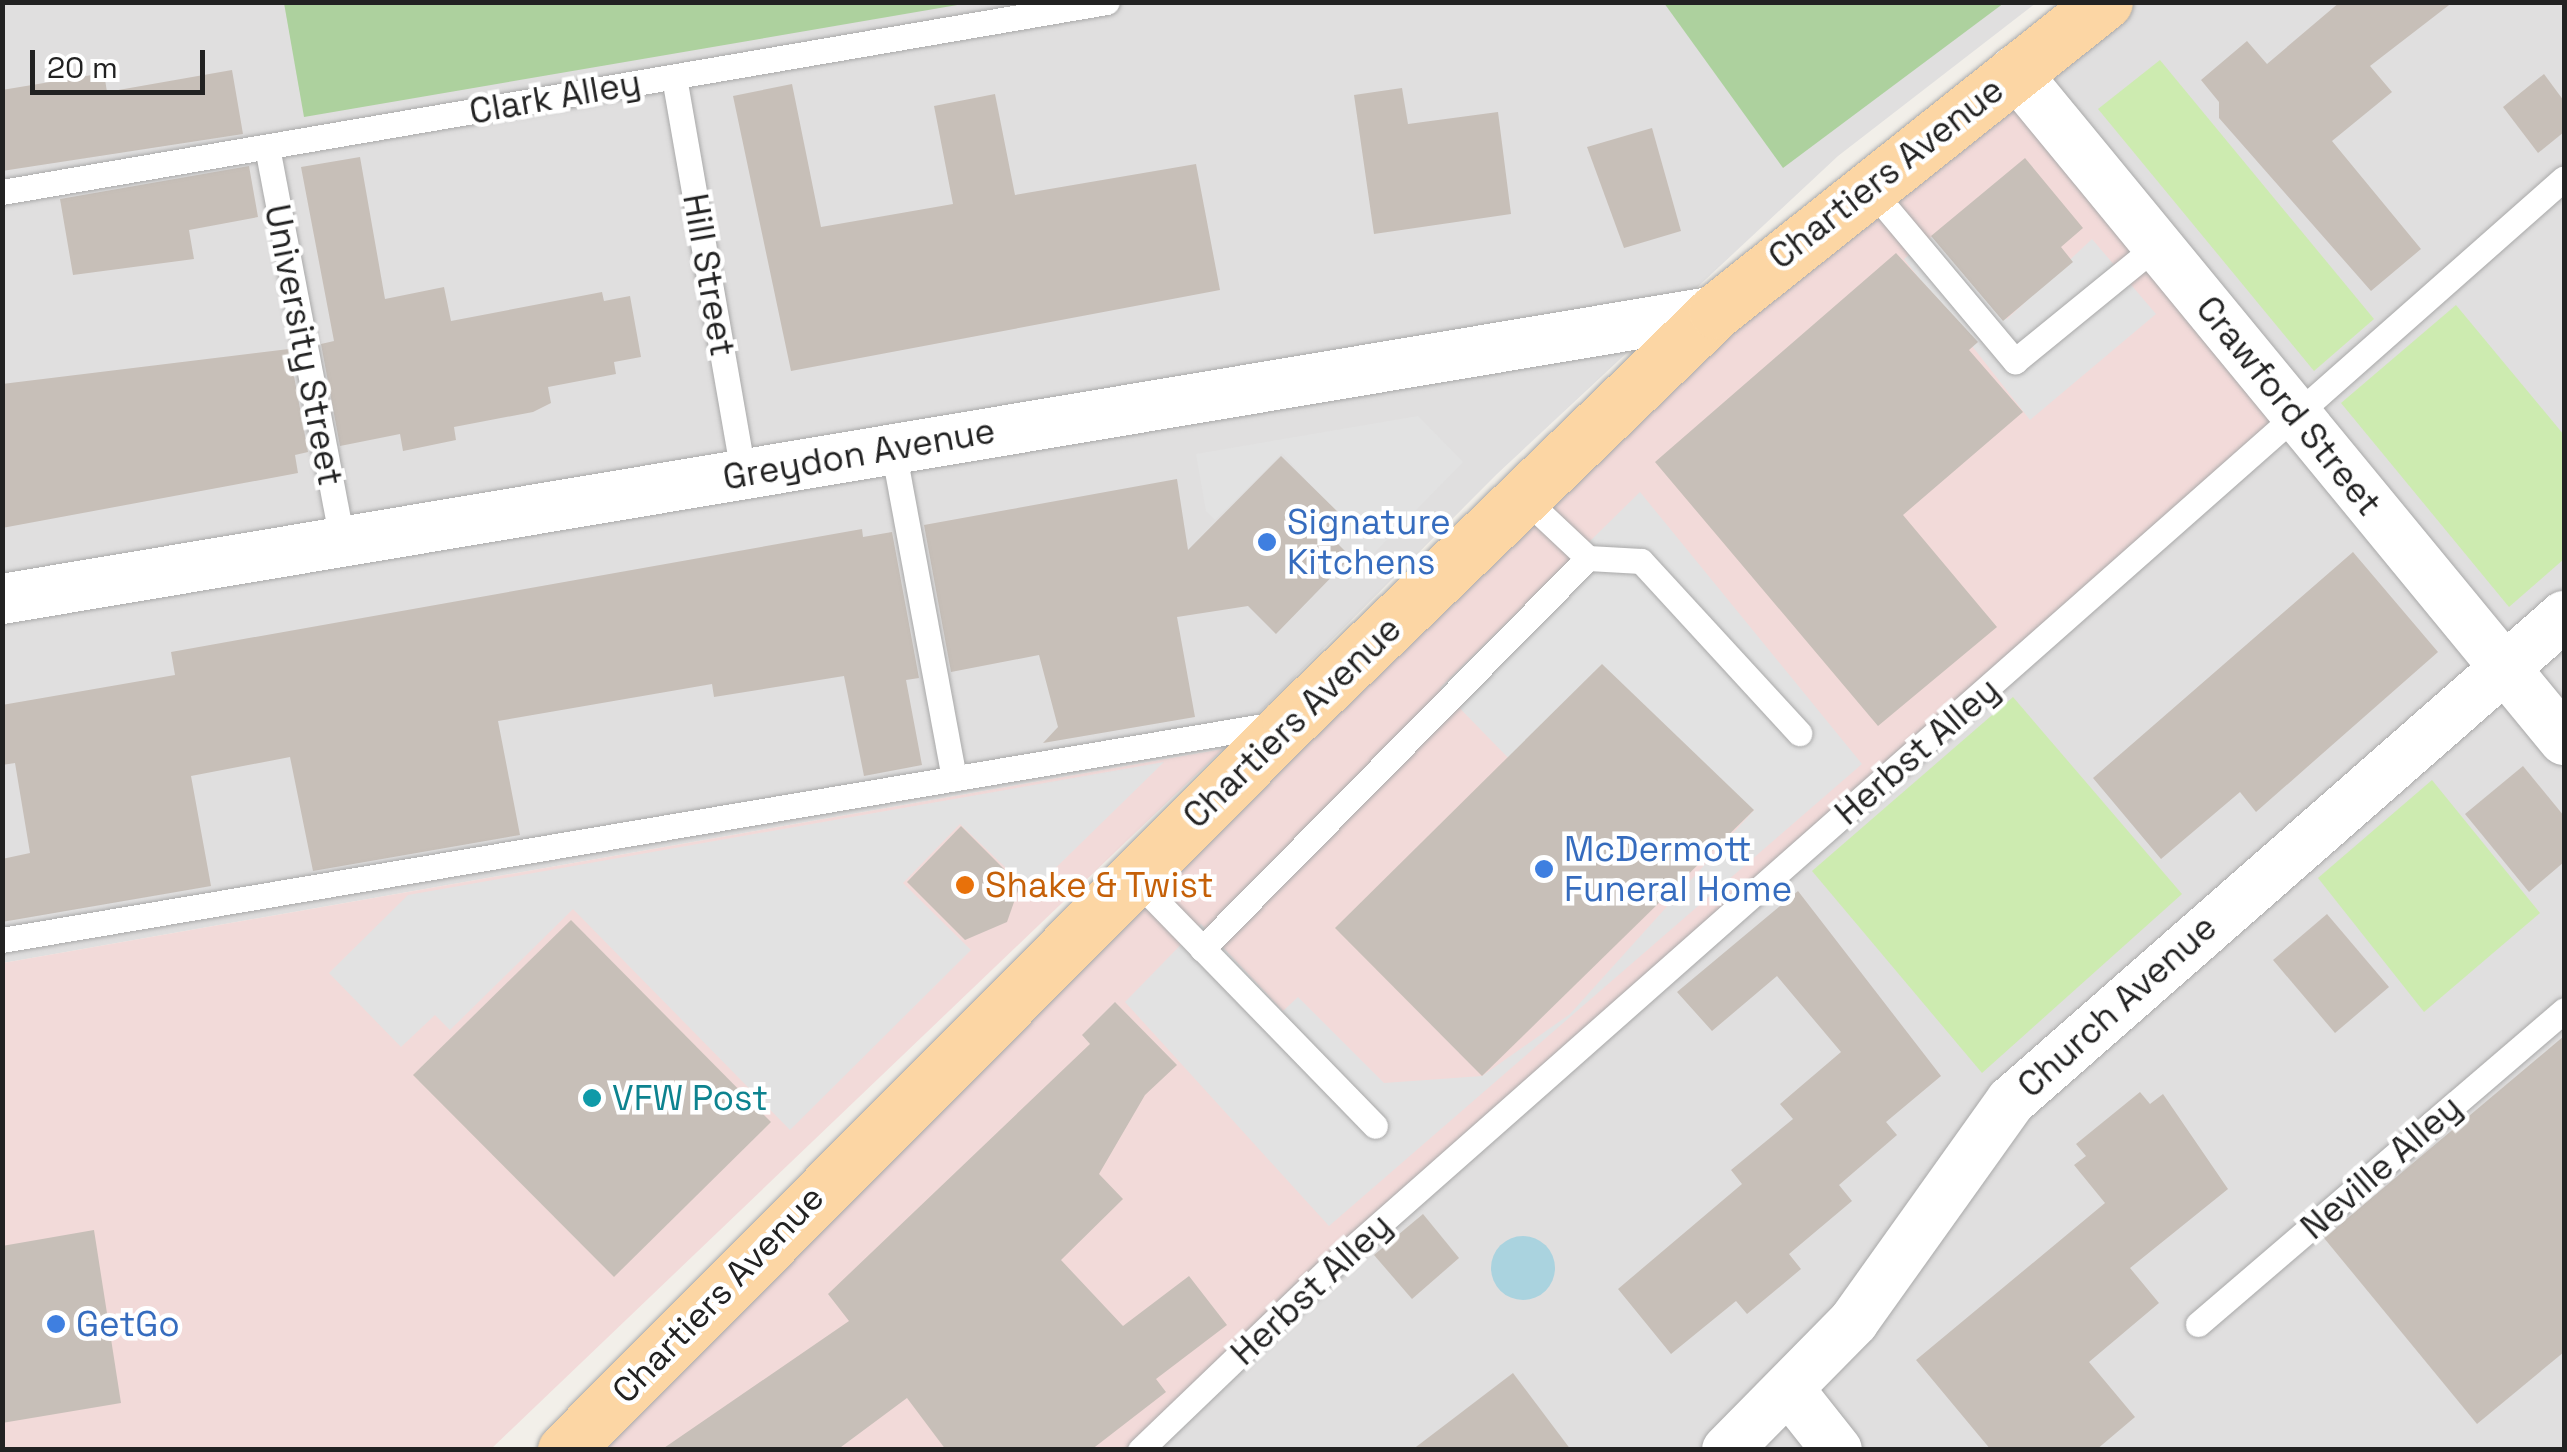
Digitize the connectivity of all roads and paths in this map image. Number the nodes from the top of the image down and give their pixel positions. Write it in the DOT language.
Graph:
graph roads {
  1 [pos="1108,2"];
  2 [pos="2105,2"];
  3 [pos="2014,72"];
  4 [pos="674,77"];
  5 [pos="266,147"];
  6 [pos="2564,178"];
  7 [pos="1868,186"];
  8 [pos="2,192"];
  9 [pos="2157,245"];
  10 [pos="1716,311"];
  11 [pos="2297,416"];
  12 [pos="893,448"];
  13 [pos="744,474"];
  14 [pos="1524,498"];
  15 [pos="342,542"];
  16 [pos="1588,558"];
  17 [pos="2,599"];
  18 [pos="2564,616"];
  19 [pos="2505,668"];
  20 [pos="1290,722"];
  21 [pos="1799,733"];
  22 [pos="2564,740"];
  23 [pos="954,778"];
  24 [pos="1134,877"];
  25 [pos="2,940"];
  26 [pos="1202,949"];
  27 [pos="2564,1010"];
  28 [pos="1375,1126"];
  29 [pos="2198,1324"];
  30 [pos="1791,1392"];
  31 [pos="565,1450"];
  32 [pos="1140,1450"];
  33 [pos="1727,1450"];
  34 [pos="1838,1450"];
  1 -- 4 [label="lane, Clark Alley"];
  2 -- 3 [label="main road, Chartiers Avenue"];
  3 -- 7 [label="main road, Chartiers Avenue"];
  3 -- 9 [label="street, Crawford Street"];
  4 -- 5 [label="lane, Clark Alley"];
  4 -- 13 [label="lane, Hill Street"];
  5 -- 8 [label="lane, Clark Alley"];
  5 -- 15 [label="lane, University Street"];
  6 -- 11 [label="lane, Herbst Alley"];
  7 -- 9 [label="lane"];
  7 -- 10 [label="main road, Chartiers Avenue"];
  9 -- 11 [label="street, Crawford Street"];
  10 -- 12 [label="street, Greydon Avenue"];
  10 -- 14 [label="main road, Chartiers Avenue"];
  11 -- 19 [label="street, Crawford Street"];
  11 -- 32 [label="lane, Herbst Alley"];
  12 -- 13 [label="street, Greydon Avenue"];
  12 -- 23 [label="lane"];
  13 -- 15 [label="street, Greydon Avenue"];
  14 -- 16 [label="lane"];
  14 -- 20 [label="main road, Chartiers Avenue"];
  15 -- 17 [label="street, Greydon Avenue"];
  16 -- 21 [label="lane"];
  16 -- 26 [label="lane"];
  18 -- 19 [label="street, Church Avenue"];
  19 -- 22 [label="street, Crawford Street"];
  19 -- 30 [label="street, Church Avenue"];
  20 -- 23 [label="lane"];
  20 -- 24 [label="main road, Chartiers Avenue"];
  23 -- 25 [label="lane"];
  24 -- 26 [label="lane"];
  24 -- 31 [label="main road, Chartiers Avenue"];
  26 -- 28 [label="lane"];
  27 -- 29 [label="lane, Neville Alley"];
  30 -- 33 [label="street, Church Avenue"];
  30 -- 34 [label="street"];
}
